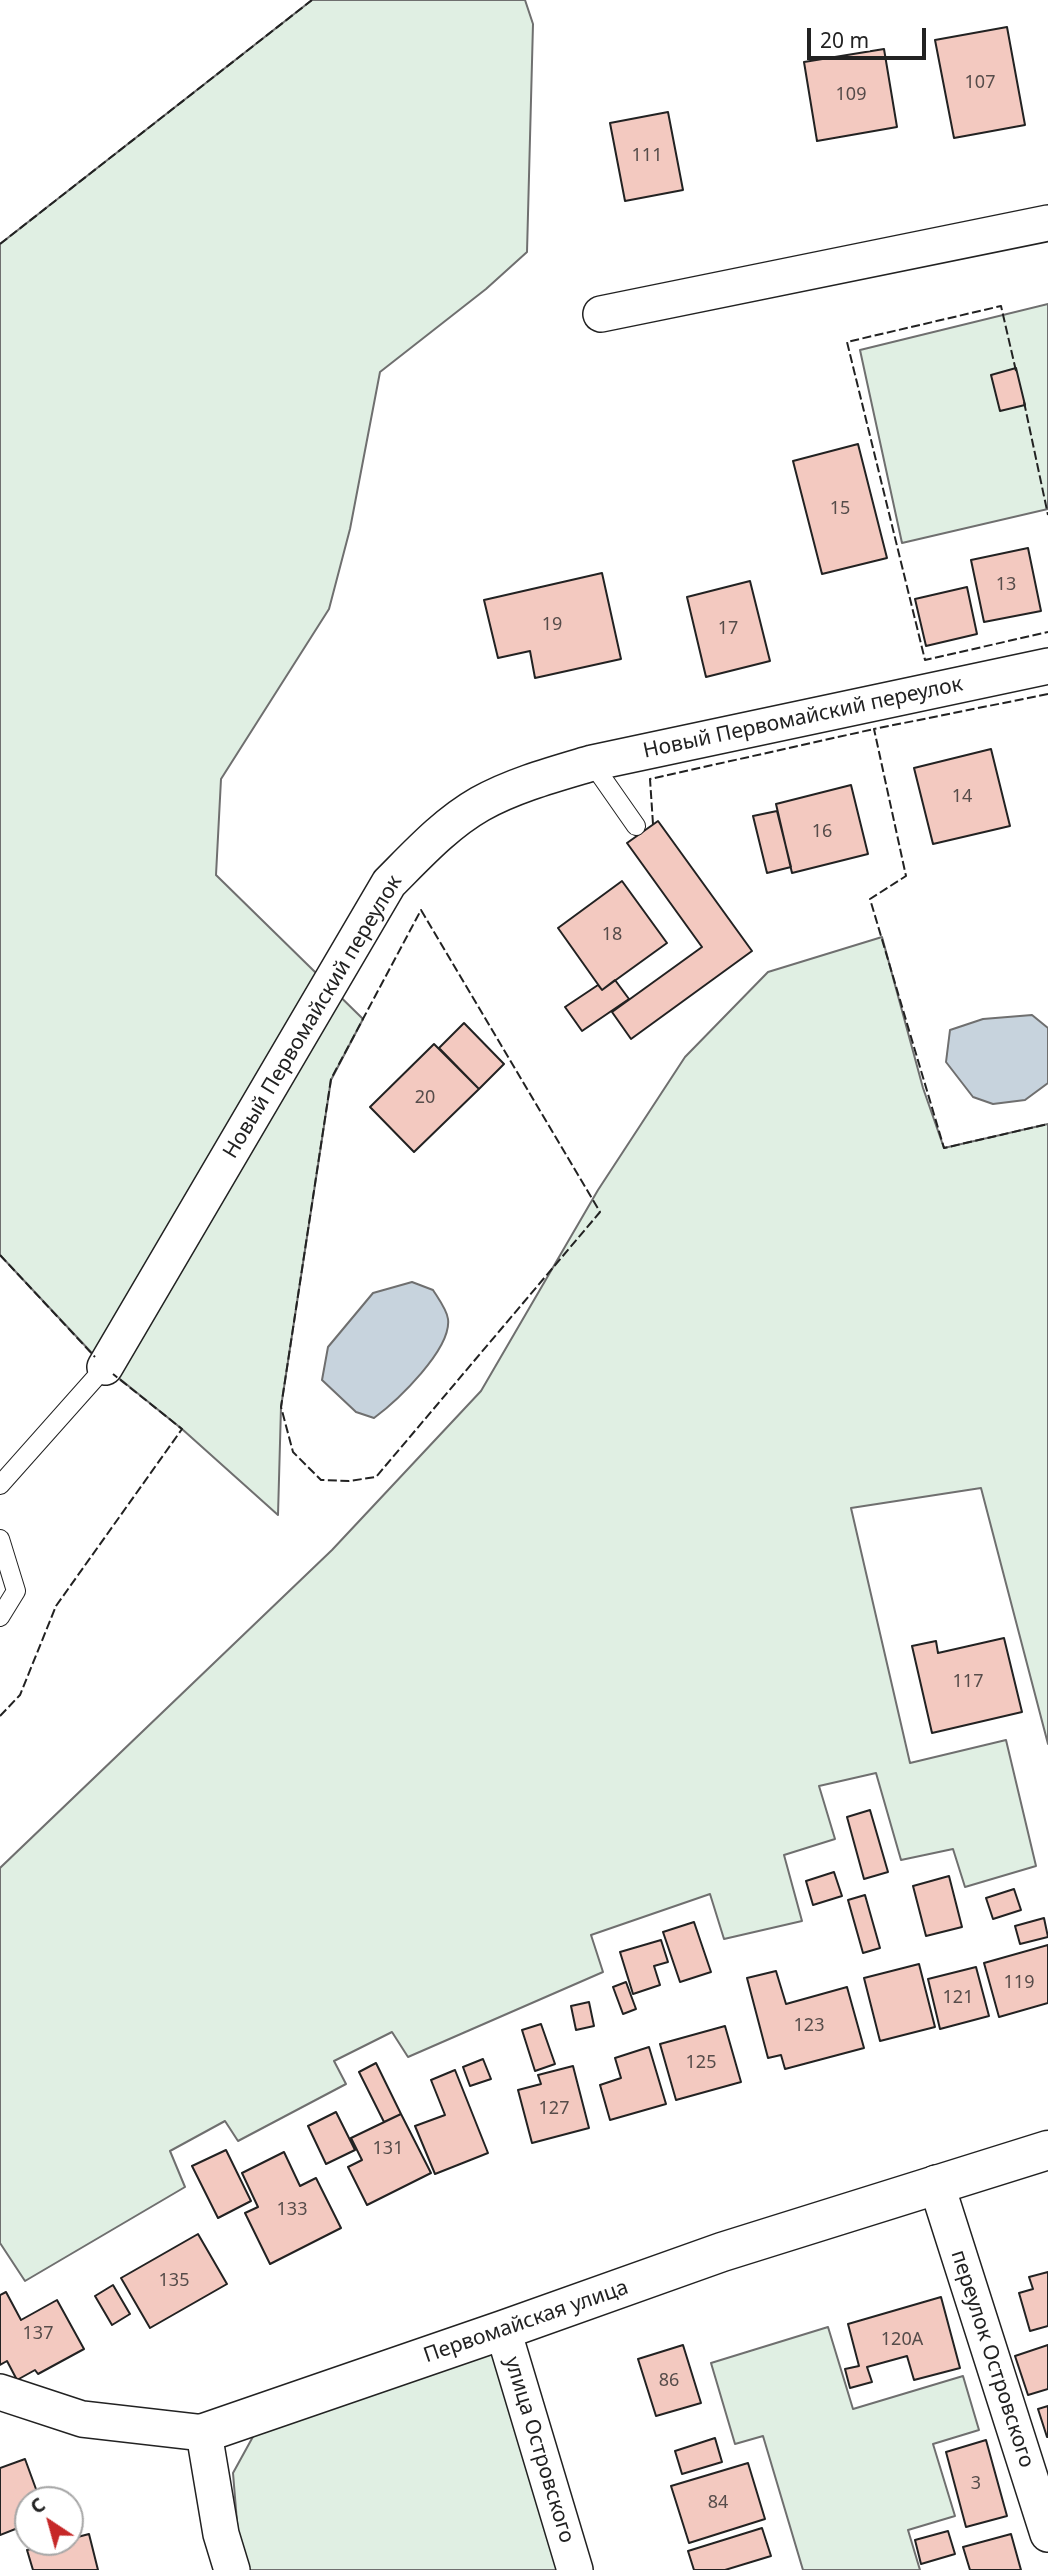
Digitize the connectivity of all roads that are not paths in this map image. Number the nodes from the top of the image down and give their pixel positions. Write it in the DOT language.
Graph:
graph roads {
  1 [pos="1048,223"];
  2 [pos="601,314"];
  3 [pos="1048,666"];
  4 [pos="593,763"];
  5 [pos="636,826"];
  6 [pos="104,1367"];
  7 [pos="0,1485"];
  8 [pos="0,1539"];
  9 [pos="0,1617"];
  10 [pos="1048,2150"];
  11 [pos="936,2183"];
  12 [pos="503,2330"];
  13 [pos="0,2392"];
  14 [pos="204,2433"];
  15 [pos="1048,2534"];
  16 [pos="232,2570"];
  17 [pos="575,2570"];
  1 -- 2 [label="street"];
  3 -- 4 [label="street, Новый Первомайский переулок"];
  4 -- 5 [label="lane"];
  4 -- 6 [label="street, Новый Первомайский переулок"];
  6 -- 7 [label="lane, Новый Первомайский переулок"];
  8 -- 9 [label="lane"];
  10 -- 11 [label="street, Первомайская улица"];
  11 -- 12 [label="street, Первомайская улица"];
  11 -- 15 [label="street, переулок Островского"];
  12 -- 14 [label="street, Первомайская улица"];
  12 -- 17 [label="street, улица Островского"];
  13 -- 14 [label="street, Первомайская улица"];
  14 -- 16 [label="street"];
}
